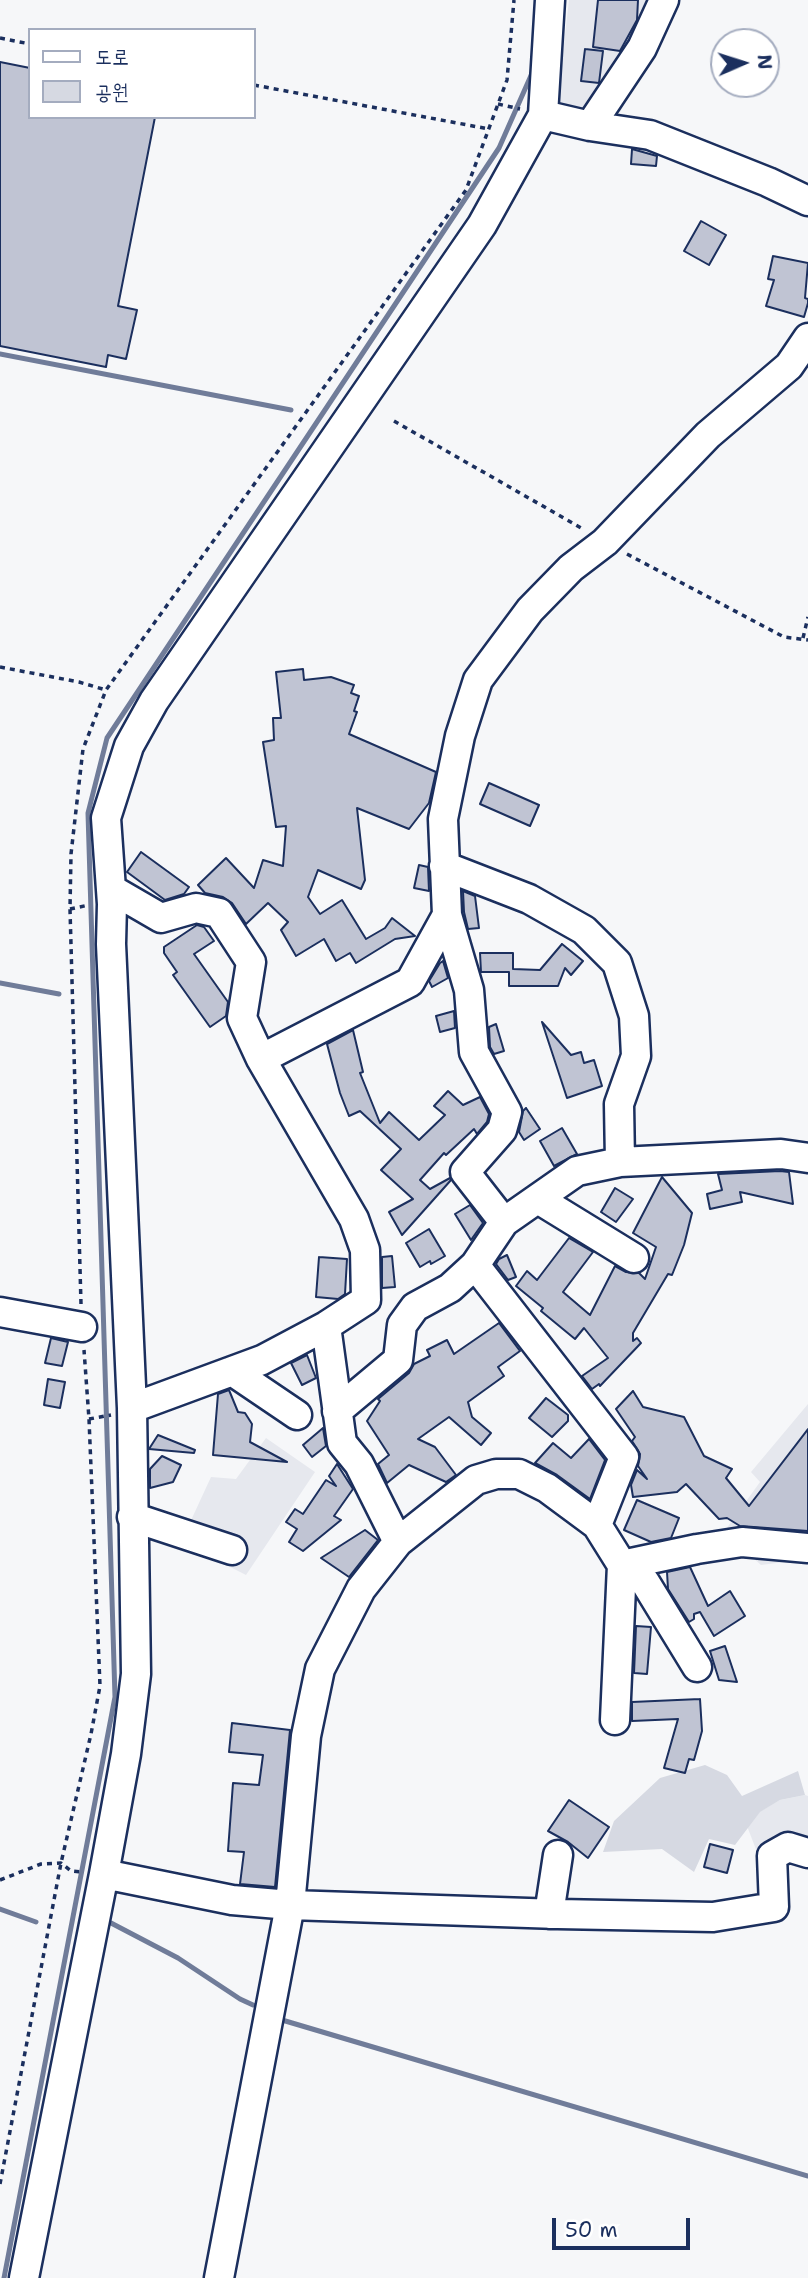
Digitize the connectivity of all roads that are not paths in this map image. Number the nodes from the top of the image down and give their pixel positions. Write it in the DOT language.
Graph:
graph roads {
  1 [pos="551,0"];
  2 [pos="664,0"];
  3 [pos="543,115"];
  4 [pos="590,126"];
  5 [pos="808,201"];
  6 [pos="808,338"];
  7 [pos="444,866"];
  8 [pos="111,889"];
  9 [pos="447,915"];
  10 [pos="261,1059"];
  11 [pos="808,1158"];
  12 [pos="620,1162"];
  13 [pos="538,1199"];
  14 [pos="504,1222"];
  15 [pos="634,1258"];
  16 [pos="475,1265"];
  17 [pos="0,1312"];
  18 [pos="327,1326"];
  19 [pos="82,1327"];
  20 [pos="232,1370"];
  21 [pos="125,1410"];
  22 [pos="337,1411"];
  23 [pos="297,1415"];
  24 [pos="132,1517"];
  25 [pos="597,1525"];
  26 [pos="398,1542"];
  27 [pos="808,1548"];
  28 [pos="232,1550"];
  29 [pos="622,1565"];
  30 [pos="697,1667"];
  31 [pos="615,1720"];
  32 [pos="808,1853"];
  33 [pos="558,1855"];
  34 [pos="104,1874"];
  35 [pos="290,1905"];
  36 [pos="549,1914"];
  37 [pos="24,2278"];
  38 [pos="219,2278"];
  1 -- 3 [label="street"];
  2 -- 4 [label="street"];
  3 -- 4 [label="street"];
  3 -- 8 [label="street"];
  4 -- 5 [label="street"];
  6 -- 7 [label="street"];
  7 -- 9 [label="street"];
  7 -- 12 [label="street"];
  8 -- 10 [label="street"];
  8 -- 21 [label="street"];
  9 -- 10 [label="street"];
  9 -- 14 [label="street"];
  10 -- 18 [label="street"];
  11 -- 12 [label="street"];
  12 -- 13 [label="street"];
  13 -- 14 [label="street"];
  13 -- 15 [label="street"];
  14 -- 16 [label="street"];
  16 -- 22 [label="street"];
  16 -- 25 [label="street"];
  17 -- 19 [label="street"];
  18 -- 20 [label="street"];
  18 -- 22 [label="street"];
  20 -- 21 [label="street"];
  20 -- 23 [label="street"];
  21 -- 24 [label="street"];
  22 -- 26 [label="street"];
  24 -- 28 [label="street"];
  24 -- 34 [label="street"];
  25 -- 26 [label="street"];
  25 -- 29 [label="street"];
  26 -- 35 [label="street"];
  27 -- 29 [label="street"];
  29 -- 30 [label="street"];
  29 -- 31 [label="street"];
  32 -- 36 [label="street"];
  33 -- 36 [label="street"];
  34 -- 35 [label="street"];
  34 -- 37 [label="street"];
  35 -- 36 [label="street"];
  35 -- 38 [label="street"];
}
